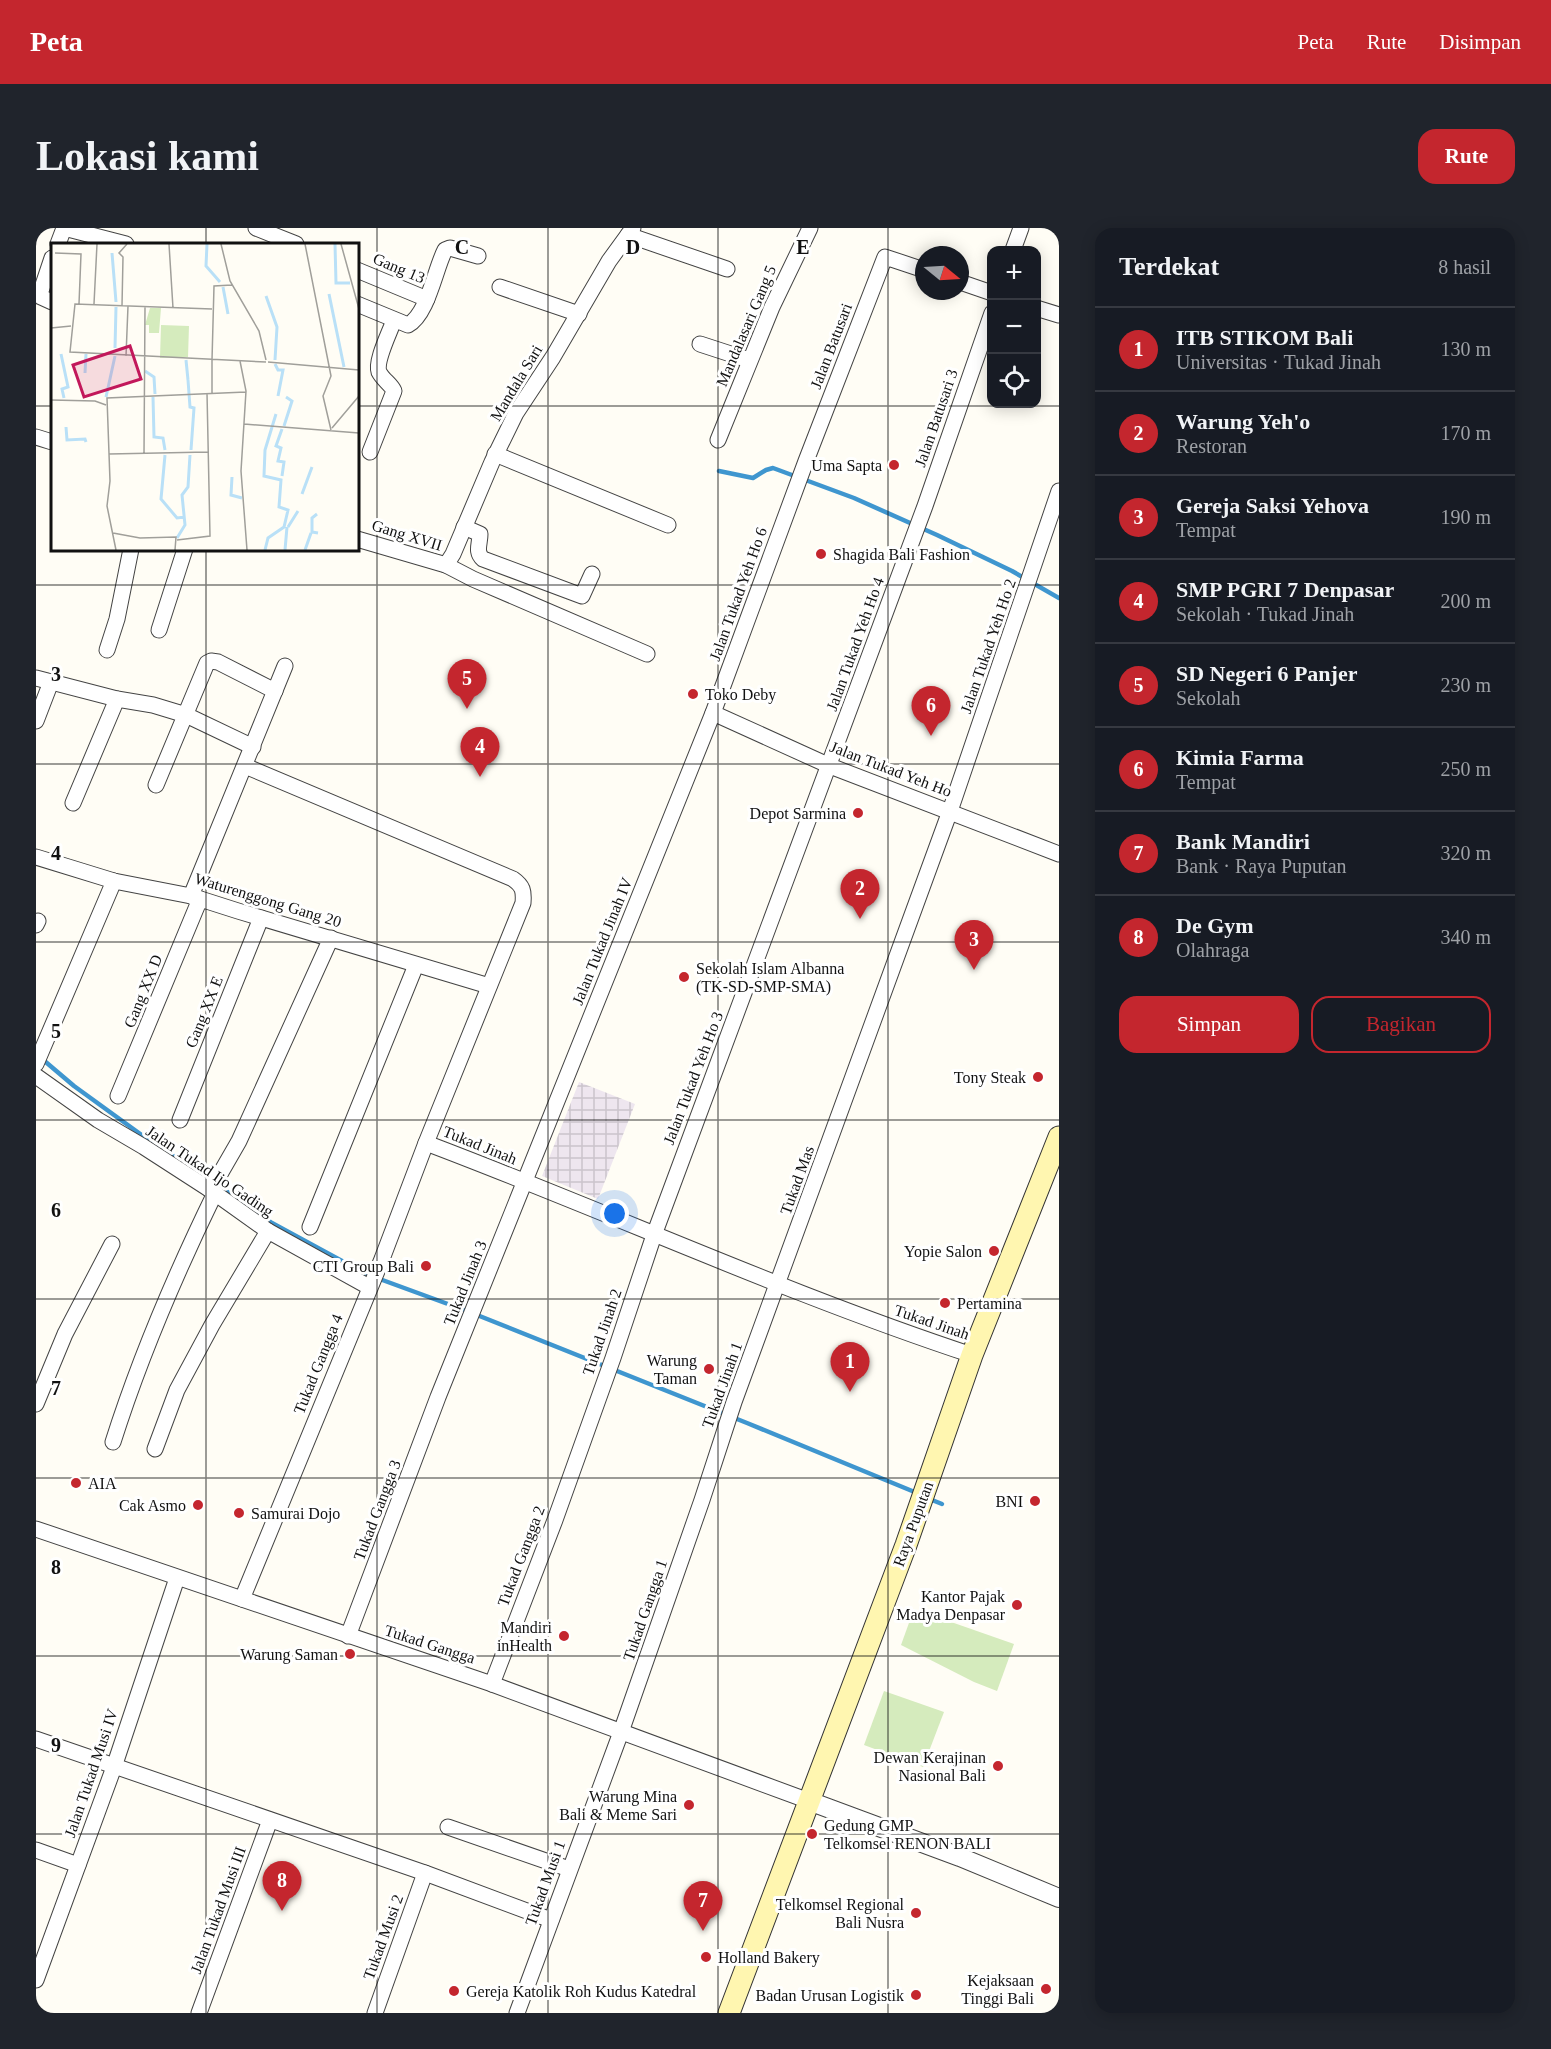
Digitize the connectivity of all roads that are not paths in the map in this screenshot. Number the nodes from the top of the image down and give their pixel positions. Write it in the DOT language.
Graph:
graph roads {
  1 [pos="64,228"];
  2 [pos="256,228"];
  3 [pos="810,228"];
  4 [pos="1021,228"];
  5 [pos="631,232"];
  6 [pos="58,243"];
  7 [pos="122,243"];
  8 [pos="294,243"];
  9 [pos="1014,246"];
  10 [pos="478,256"];
  11 [pos="51,261"];
  12 [pos="915,267"];
  13 [pos="727,269"];
  14 [pos="358,270"];
  15 [pos="969,285"];
  16 [pos="500,287"];
  17 [pos="987,291"];
  18 [pos="427,299"];
  19 [pos="51,302"];
  20 [pos="358,304"];
  21 [pos="1041,310"];
  22 [pos="579,314"];
  23 [pos="1059,315"];
  24 [pos="394,320"];
  25 [pos="987,327"];
  26 [pos="700,344"];
  27 [pos="749,360"];
  28 [pos="36,437"];
  29 [pos="718,440"];
  30 [pos="51,442"];
  31 [pos="370,452"];
  32 [pos="495,454"];
  33 [pos="797,487"];
  34 [pos="1059,491"];
  35 [pos="668,525"];
  36 [pos="464,527"];
  37 [pos="914,535"];
  38 [pos="358,539"];
  39 [pos="131,550"];
  40 [pos="185,550"];
  41 [pos="447,565"];
  42 [pos="592,574"];
  43 [pos="159,630"];
  44 [pos="107,650"];
  45 [pos="647,654"];
  46 [pos="285,666"];
  47 [pos="44,680"];
  48 [pos="275,691"];
  49 [pos="117,699"];
  50 [pos="712,713"];
  51 [pos="186,715"];
  52 [pos="36,721"];
  53 [pos="253,747"];
  54 [pos="245,766"];
  55 [pos="830,766"];
  56 [pos="156,785"];
  57 [pos="73,803"];
  58 [pos="950,811"];
  59 [pos="1059,854"];
  60 [pos="36,857"];
  61 [pos="114,881"];
  62 [pos="196,897"];
  63 [pos="261,918"];
  64 [pos="331,938"];
  65 [pos="416,965"];
  66 [pos="489,986"];
  67 [pos="36,1067"];
  68 [pos="849,1090"];
  69 [pos="118,1096"];
  70 [pos="180,1120"];
  71 [pos="1059,1137"];
  72 [pos="426,1143"];
  73 [pos="1055,1159"];
  74 [pos="525,1182"];
  75 [pos="214,1185"];
  76 [pos="310,1227"];
  77 [pos="268,1231"];
  78 [pos="654,1234"];
  79 [pos="112,1244"];
  80 [pos="778,1283"];
  81 [pos="370,1285"];
  82 [pos="972,1355"];
  83 [pos="438,1397"];
  84 [pos="36,1404"];
  85 [pos="583,1441"];
  86 [pos="113,1442"];
  87 [pos="155,1449"];
  88 [pos="702,1500"];
  89 [pos="36,1529"];
  90 [pos="177,1578"];
  91 [pos="242,1599"];
  92 [pos="348,1636"];
  93 [pos="492,1684"];
  94 [pos="621,1732"];
  95 [pos="36,1739"];
  96 [pos="114,1767"];
  97 [pos="809,1800"];
  98 [pos="270,1820"];
  99 [pos="448,1827"];
  100 [pos="36,1850"];
  101 [pos="78,1865"];
  102 [pos="569,1869"];
  103 [pos="425,1873"];
  104 [pos="1059,1898"];
  105 [pos="550,1920"];
  106 [pos="36,1980"];
  107 [pos="199,2013"];
  108 [pos="375,2013"];
  109 [pos="517,2013"];
  110 [pos="729,2013"];
  1 -- 6 [label="street"];
  1 -- 7 [label="street"];
  2 -- 8 [label="street"];
  3 -- 27 [label="street, Mandalasari Gang 5"];
  4 -- 9 [label="street"];
  5 -- 13 [label="street"];
  5 -- 22 [label="street, Mandala Sari"];
  10 -- 18 [label="street"];
  11 -- 19 [label="street"];
  12 -- 33 [label="street, Jalan Batusari"];
  14 -- 18 [label="street, Gang 13"];
  15 -- 17 [label="street"];
  16 -- 22 [label="street"];
  18 -- 24 [label="street"];
  20 -- 24 [label="street"];
  21 -- 23 [label="street"];
  22 -- 32 [label="street, Mandala Sari"];
  24 -- 31 [label="street"];
  25 -- 37 [label="street, Jalan Batusari 3"];
  26 -- 27 [label="street"];
  27 -- 29 [label="street, Mandalasari Gang 5"];
  28 -- 30 [label="street"];
  32 -- 35 [label="street"];
  32 -- 36 [label="street, Mandala Sari"];
  33 -- 50 [label="street, Jalan Tukad Yeh Ho 6"];
  34 -- 58 [label="street, Jalan Tukad Yeh Ho 2"];
  36 -- 41 [label="street, Mandala Sari"];
  36 -- 42 [label="street"];
  37 -- 55 [label="street, Jalan Tukad Yeh Ho 4"];
  38 -- 41 [label="street, Gang XVII"];
  39 -- 44 [label="street"];
  40 -- 43 [label="street"];
  41 -- 45 [label="street, Gang XVII"];
  46 -- 48 [label="street, Gang XX D"];
  47 -- 49 [label="street"];
  47 -- 52 [label="street"];
  48 -- 51 [label="street"];
  48 -- 53 [label="street, Gang XX D"];
  49 -- 51 [label="street"];
  49 -- 57 [label="street"];
  50 -- 55 [label="street, Jalan Tukad Yeh Ho"];
  50 -- 74 [label="street, Jalan Tukad Jinah IV"];
  51 -- 53 [label="street"];
  51 -- 56 [label="street"];
  53 -- 54 [label="street, Gang XX D"];
  54 -- 62 [label="street, Gang XX D"];
  54 -- 66 [label="street, Tukad Jinah"];
  55 -- 58 [label="street, Jalan Tukad Yeh Ho"];
  55 -- 78 [label="street, Jalan Tukad Yeh Ho 3"];
  58 -- 59 [label="street, Jalan Tukad Yeh Ho"];
  58 -- 68 [label="street, Jalan Tukad Yeh Ho 2"];
  60 -- 61 [label="street, Waturenggong Gang 20"];
  61 -- 62 [label="street, Waturenggong Gang 20"];
  61 -- 67 [label="street"];
  62 -- 63 [label="street, Waturenggong Gang 20"];
  62 -- 69 [label="street, Gang XX D"];
  63 -- 64 [label="street, Waturenggong Gang 20"];
  63 -- 70 [label="street, Gang XX E"];
  64 -- 65 [label="street, Waturenggong Gang 20"];
  64 -- 75 [label="street"];
  65 -- 66 [label="street, Waturenggong Gang 20"];
  65 -- 76 [label="street"];
  66 -- 72 [label="street, Tukad Jinah"];
  67 -- 75 [label="street, Jalan Tukad Ijo Gading"];
  68 -- 80 [label="street, Tukad Mas"];
  71 -- 73 [label="main road, Raya Puputan"];
  72 -- 74 [label="street, Tukad Jinah"];
  72 -- 81 [label="street, Tukad Gangga 4"];
  73 -- 82 [label="main road, Raya Puputan"];
  74 -- 78 [label="street, Tukad Jinah"];
  74 -- 83 [label="street, Tukad Jinah 3"];
  75 -- 77 [label="street, Jalan Tukad Ijo Gading"];
  75 -- 86 [label="street"];
  77 -- 81 [label="street, Jalan Tukad Ijo Gading"];
  77 -- 87 [label="street"];
  78 -- 80 [label="street, Tukad Jinah"];
  78 -- 85 [label="street, Tukad Jinah 2"];
  79 -- 84 [label="street"];
  80 -- 82 [label="street, Tukad Jinah"];
  80 -- 88 [label="street, Tukad Jinah 1"];
  81 -- 91 [label="street, Tukad Gangga 4"];
  82 -- 97 [label="main road, Raya Puputan"];
  83 -- 92 [label="street, Tukad Gangga 3"];
  85 -- 93 [label="street, Tukad Gangga 2"];
  88 -- 94 [label="street, Tukad Gangga 1"];
  89 -- 90 [label="street, Tukad Gangga"];
  90 -- 91 [label="street, Tukad Gangga"];
  90 -- 96 [label="street, Jalan Tukad Musi IV"];
  91 -- 92 [label="street, Tukad Gangga"];
  92 -- 93 [label="street, Tukad Gangga"];
  93 -- 94 [label="street, Tukad Gangga"];
  94 -- 97 [label="street, Tukad Gangga"];
  94 -- 102 [label="street, Tukad Musi 1"];
  95 -- 96 [label="street"];
  96 -- 98 [label="street"];
  96 -- 101 [label="street, Jalan Tukad Musi IV"];
  97 -- 104 [label="street"];
  97 -- 110 [label="main road, Raya Puputan"];
  98 -- 103 [label="street"];
  98 -- 107 [label="street, Jalan Tukad Musi III"];
  99 -- 102 [label="street"];
  100 -- 101 [label="street"];
  101 -- 106 [label="street, Jalan Tukad Musi IV"];
  102 -- 105 [label="street, Tukad Musi 1"];
  103 -- 105 [label="street"];
  103 -- 108 [label="street, Tukad Musi 2"];
  105 -- 109 [label="street, Tukad Musi 1"];
}
